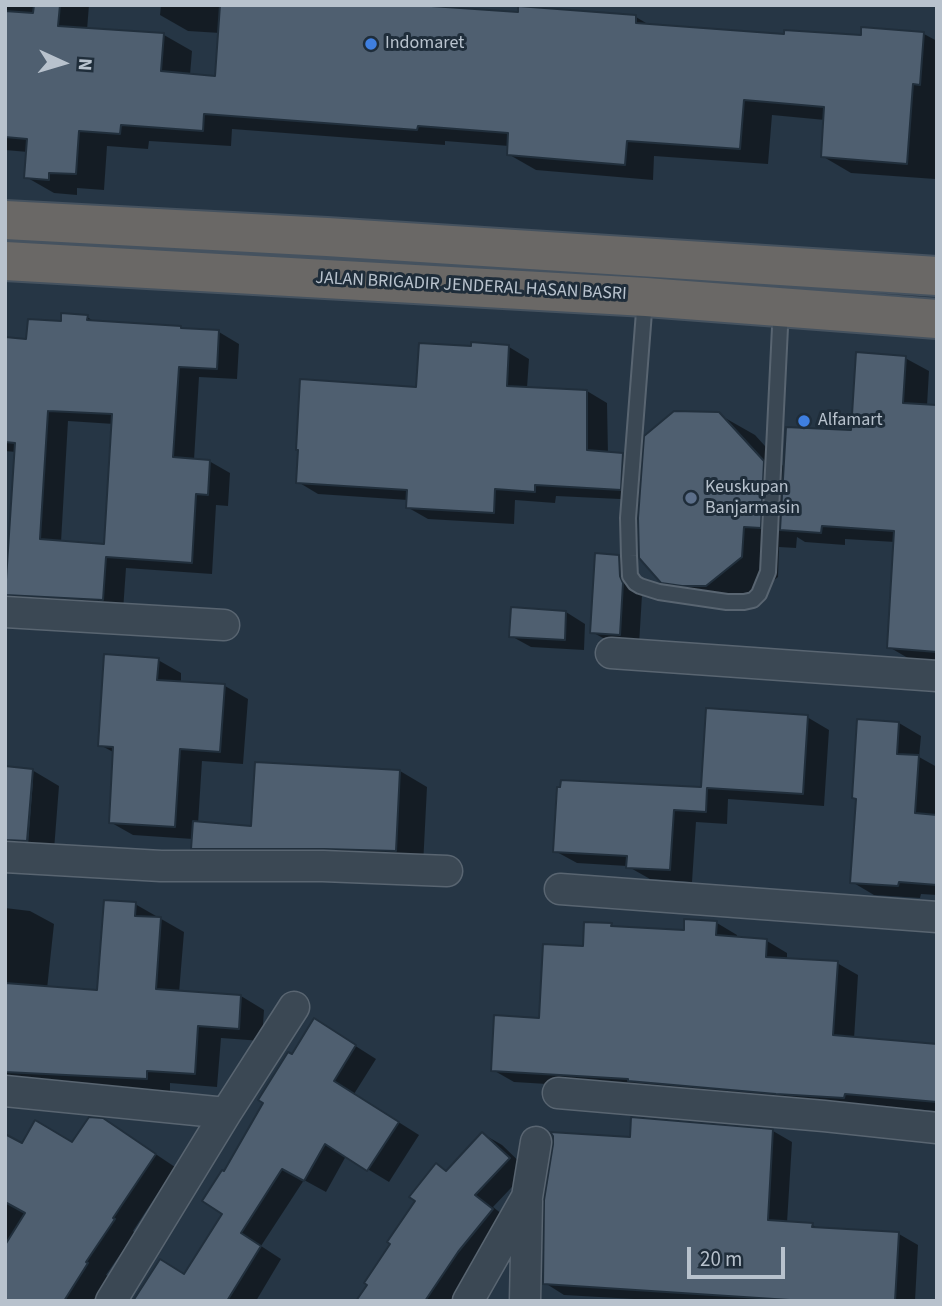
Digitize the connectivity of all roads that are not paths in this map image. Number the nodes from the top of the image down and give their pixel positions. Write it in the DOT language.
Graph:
graph roads {
  1 [pos="5,220"];
  2 [pos="327,237"];
  3 [pos="5,261"];
  4 [pos="937,276"];
  5 [pos="328,278"];
  6 [pos="646,297"];
  7 [pos="781,306"];
  8 [pos="937,319"];
  9 [pos="5,612"];
  10 [pos="224,625"];
  11 [pos="611,653"];
  12 [pos="937,676"];
  13 [pos="5,857"];
  14 [pos="447,871"];
  15 [pos="560,889"];
  16 [pos="937,917"];
  17 [pos="294,1007"];
  18 [pos="5,1091"];
  19 [pos="558,1093"];
  20 [pos="226,1113"];
  21 [pos="937,1128"];
  22 [pos="536,1142"];
  23 [pos="527,1197"];
  24 [pos="111,1301"];
  25 [pos="468,1301"];
  26 [pos="525,1301"];
  1 -- 2 [label="highway"];
  2 -- 4 [label="highway"];
  2 -- 5 [label="highway"];
  3 -- 5 [label="highway, JALAN BRIGADIR JENDERAL HASAN BASRI"];
  5 -- 6 [label="highway, JALAN BRIGADIR JENDERAL HASAN BASRI"];
  6 -- 7 [label="highway, JALAN BRIGADIR JENDERAL HASAN BASRI"];
  6 -- 7 [label="lane"];
  7 -- 8 [label="highway, JALAN BRIGADIR JENDERAL HASAN BASRI"];
  9 -- 10 [label="street"];
  11 -- 12 [label="street"];
  13 -- 14 [label="street"];
  15 -- 16 [label="street"];
  17 -- 20 [label="street"];
  18 -- 20 [label="street"];
  19 -- 21 [label="street"];
  20 -- 24 [label="street"];
  22 -- 23 [label="street"];
  23 -- 25 [label="street"];
  23 -- 26 [label="street"];
}
